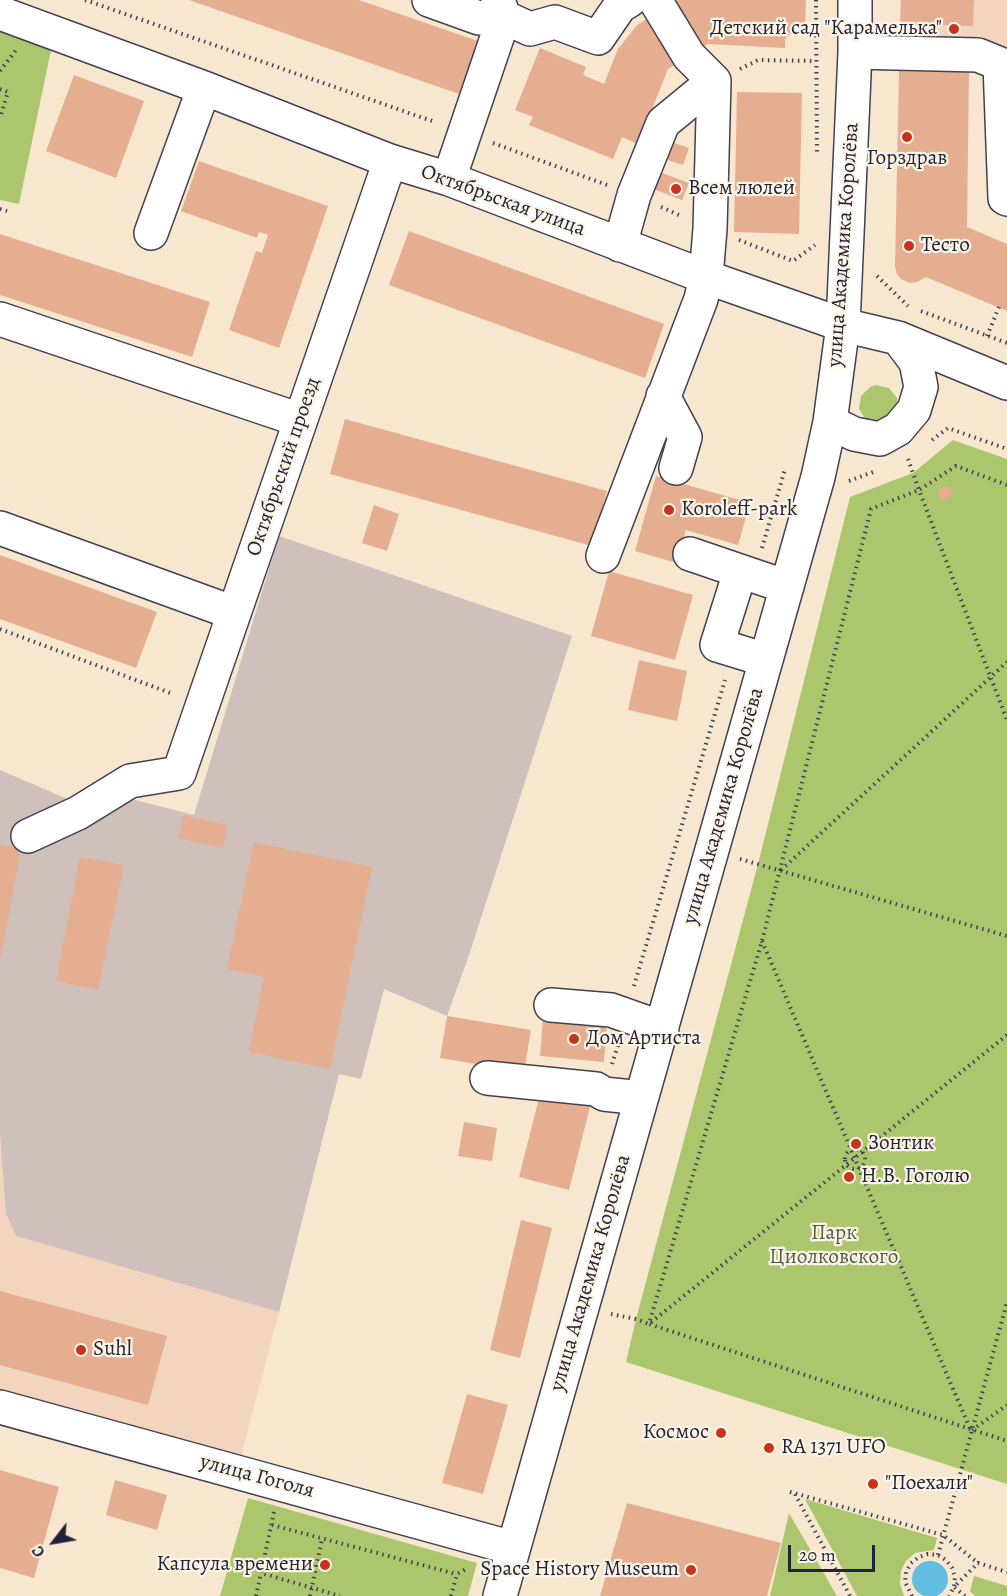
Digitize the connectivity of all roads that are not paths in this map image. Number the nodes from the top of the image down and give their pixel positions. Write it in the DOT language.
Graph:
graph roads {
  1 [pos="429,0"];
  2 [pos="630,0"];
  3 [pos="655,0"];
  4 [pos="855,0"];
  5 [pos="501,8"];
  6 [pos="6,9"];
  7 [pos="855,52"];
  8 [pos="1004,73"];
  9 [pos="714,81"];
  10 [pos="204,88"];
  11 [pos="390,161"];
  12 [pos="449,179"];
  13 [pos="1007,199"];
  14 [pos="152,233"];
  15 [pos="620,245"];
  16 [pos="706,277"];
  17 [pos="0,319"];
  18 [pos="843,325"];
  19 [pos="898,338"];
  20 [pos="1007,383"];
  21 [pos="663,396"];
  22 [pos="300,420"];
  23 [pos="830,422"];
  24 [pos="676,468"];
  25 [pos="0,528"];
  26 [pos="690,554"];
  27 [pos="603,556"];
  28 [pos="747,574"];
  29 [pos="787,587"];
  30 [pos="234,612"];
  31 [pos="766,660"];
  32 [pos="28,836"];
  33 [pos="551,1005"];
  34 [pos="662,1028"];
  35 [pos="487,1078"];
  36 [pos="641,1098"];
  37 [pos="0,1407"];
  38 [pos="513,1548"];
  39 [pos="500,1596"];
  1 -- 5 [label="street"];
  2 -- 5 [label="street"];
  3 -- 9 [label="street"];
  4 -- 7 [label="street, улица Академика Королёва"];
  5 -- 12 [label="street"];
  6 -- 10 [label="street, Октябрьская улица"];
  7 -- 8 [label="street"];
  7 -- 18 [label="street, улица Академика Королёва"];
  8 -- 13 [label="street"];
  9 -- 15 [label="street"];
  9 -- 16 [label="street"];
  10 -- 11 [label="street, Октябрьская улица"];
  10 -- 14 [label="street"];
  11 -- 12 [label="street, Октябрьская улица"];
  11 -- 22 [label="street, Октябрьский проезд"];
  12 -- 15 [label="street, Октябрьская улица"];
  15 -- 16 [label="street, Октябрьская улица"];
  16 -- 18 [label="street, Октябрьская улица"];
  16 -- 21 [label="street"];
  17 -- 22 [label="street"];
  18 -- 19 [label="street, Октябрьская улица"];
  18 -- 23 [label="street, улица Академика Королёва"];
  19 -- 20 [label="street, Октябрьская улица"];
  19 -- 23 [label="street"];
  21 -- 24 [label="street"];
  21 -- 27 [label="street"];
  22 -- 30 [label="street, Октябрьский проезд"];
  23 -- 29 [label="street, улица Академика Королёва"];
  25 -- 30 [label="street"];
  26 -- 28 [label="street"];
  28 -- 29 [label="street"];
  28 -- 31 [label="street"];
  29 -- 31 [label="street, улица Академика Королёва"];
  30 -- 32 [label="street, Октябрьский проезд"];
  31 -- 34 [label="street, улица Академика Королёва"];
  33 -- 34 [label="street"];
  34 -- 36 [label="street, улица Академика Королёва"];
  35 -- 36 [label="street"];
  36 -- 38 [label="street, улица Академика Королёва"];
  37 -- 38 [label="street, улица Гоголя"];
  38 -- 39 [label="street, улица Академика Королёва"];
}
